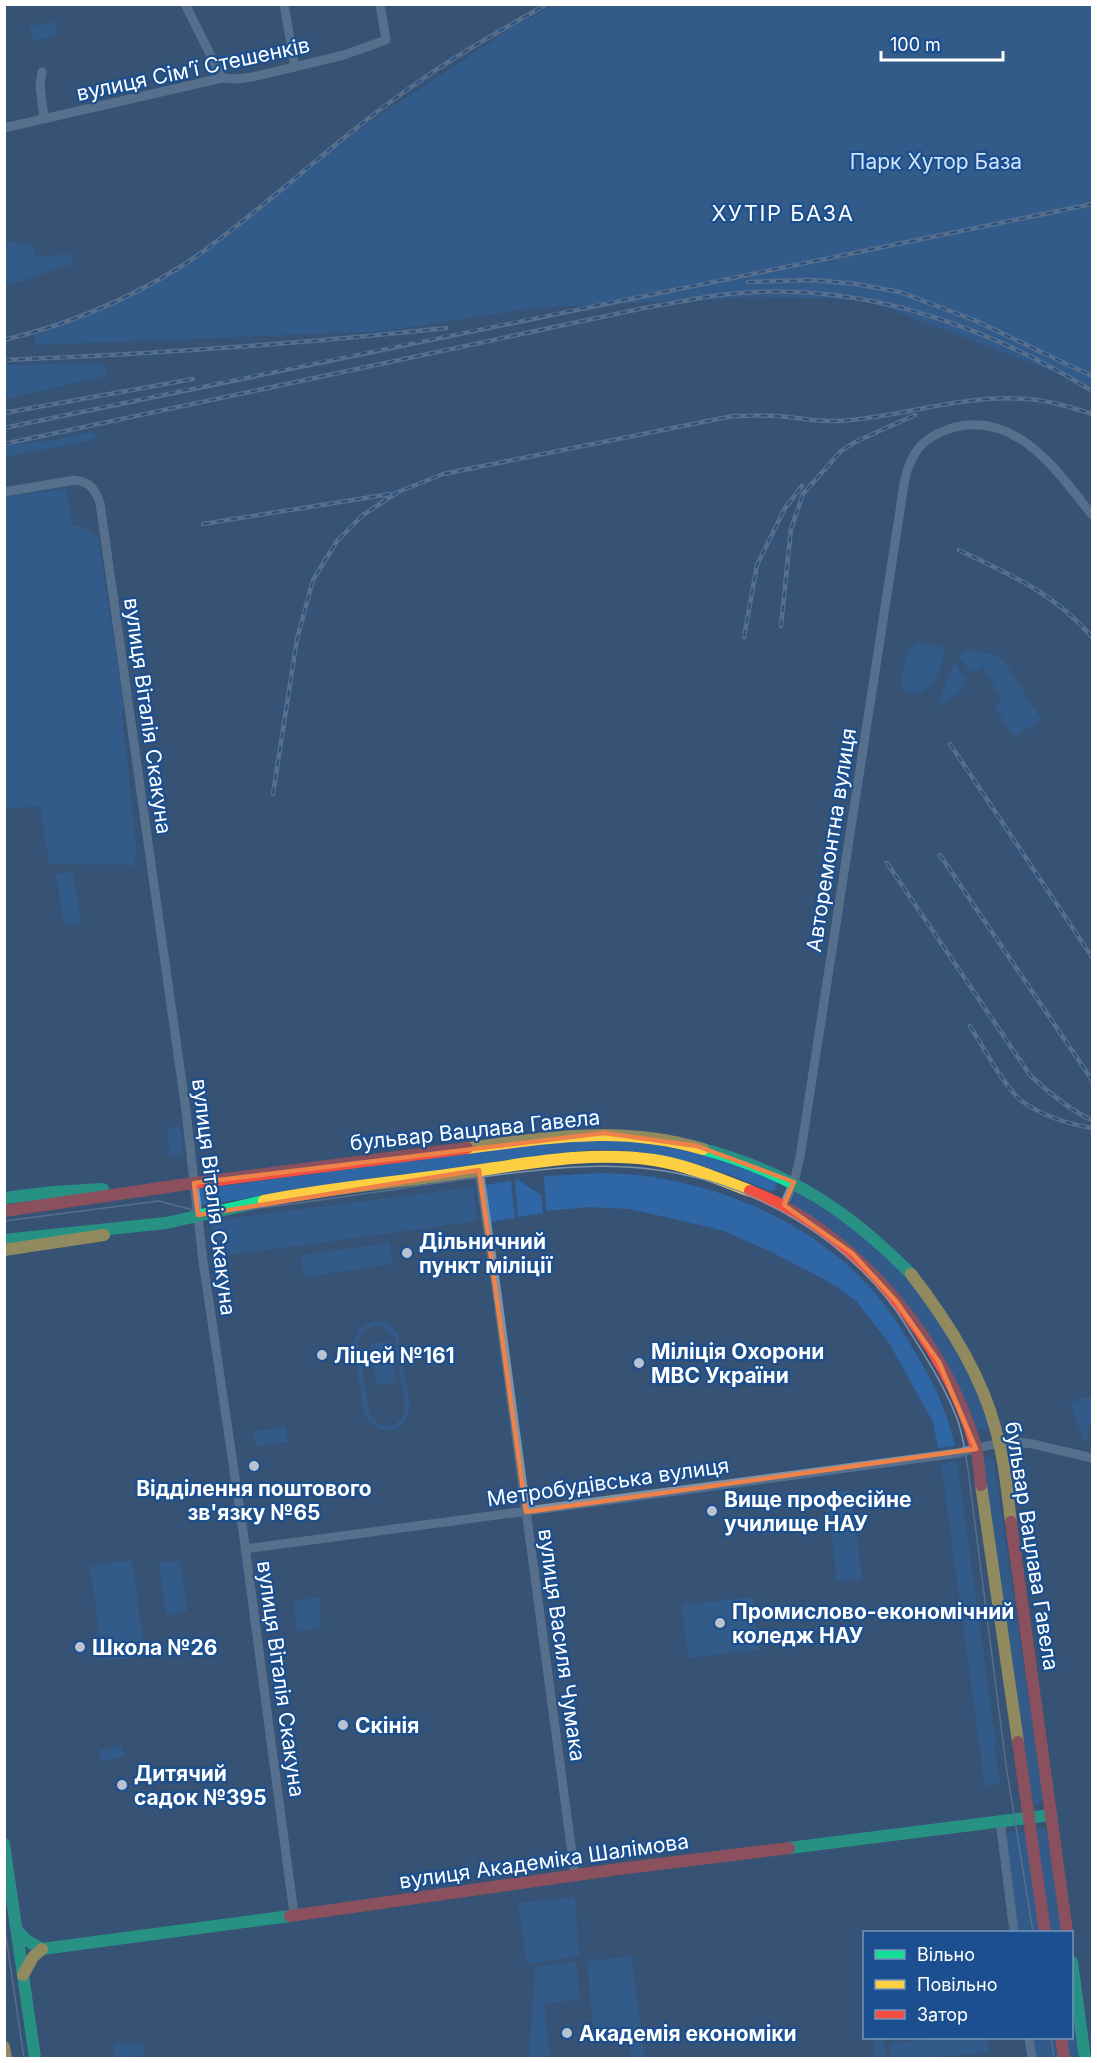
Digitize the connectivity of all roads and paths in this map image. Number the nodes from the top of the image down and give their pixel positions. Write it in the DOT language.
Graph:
graph roads {
  1 [pos="185,4"];
  2 [pos="284,4"];
  3 [pos="380,4"];
  4 [pos="295,67"];
  5 [pos="42,72"];
  6 [pos="222,78"];
  7 [pos="44,119"];
  8 [pos="4,128"];
  9 [pos="4,492"];
  10 [pos="1092,514"];
  11 [pos="478,1170"];
  12 [pos="794,1182"];
  13 [pos="194,1183"];
  14 [pos="155,1189"];
  15 [pos="4,1198"];
  16 [pos="784,1205"];
  17 [pos="4,1211"];
  18 [pos="198,1215"];
  19 [pos="144,1226"];
  20 [pos="4,1240"];
  21 [pos="4,1250"];
  22 [pos="1000,1442"];
  23 [pos="976,1449"];
  24 [pos="1092,1458"];
  25 [pos="526,1512"];
  26 [pos="245,1549"];
  27 [pos="1052,1815"];
  28 [pos="1028,1817"];
  29 [pos="1000,1820"];
  30 [pos="4,1844"];
  31 [pos="574,1876"];
  32 [pos="294,1914"];
  33 [pos="17,1930"];
  34 [pos="1014,1931"];
  35 [pos="1046,1931"];
  36 [pos="1067,1931"];
  37 [pos="42,1949"];
  38 [pos="23,1975"];
  39 [pos="1073,1976"];
  40 [pos="1029,2039"];
  41 [pos="1061,2039"];
  42 [pos="4,2047"];
  43 [pos="6,2058"];
  44 [pos="35,2058"];
  45 [pos="1032,2058"];
  46 [pos="1064,2058"];
  47 [pos="1085,2058"];
  1 -- 6 [label="street"];
  2 -- 4 [label="street"];
  3 -- 4 [label="street, вулиця Сімʼї Стешенків"];
  4 -- 6 [label="street, вулиця Сімʼї Стешенків"];
  5 -- 7 [label="street"];
  6 -- 7 [label="street, вулиця Сімʼї Стешенків"];
  7 -- 8 [label="street, вулиця Сімʼї Стешенків"];
  9 -- 13 [label="street, вулиця Віталія Скакуна"];
  10 -- 12 [label="street, Авторемонтна вулиця"];
  11 -- 16 [label="main road, бульвар Вацлава Гавела"];
  11 -- 18 [label="main road, бульвар Вацлава Гавела"];
  11 -- 25 [label="street, вулиця Василя Чумака"];
  12 -- 13 [label="main road, бульвар Вацлава Гавела"];
  12 -- 16 [label="street, Авторемонтна вулиця"];
  12 -- 22 [label="main road, бульвар Вацлава Гавела"];
  13 -- 14 [label="main road, бульвар Вацлава Гавела"];
  13 -- 18 [label="street, вулиця Віталія Скакуна"];
  14 -- 15 [label="main road"];
  14 -- 17 [label="main road, бульвар Вацлава Гавела"];
  16 -- 23 [label="main road, бульвар Вацлава Гавела"];
  18 -- 19 [label="main road, бульвар Вацлава Гавела"];
  18 -- 26 [label="street, вулиця Віталія Скакуна"];
  19 -- 20 [label="main road, бульвар Вацлава Гавела"];
  19 -- 21 [label="main road"];
  22 -- 23 [label="street, Метробудівська вулиця"];
  22 -- 24 [label="street, Метробудівська вулиця"];
  22 -- 27 [label="main road, бульвар Вацлава Гавела"];
  23 -- 25 [label="street, Метробудівська вулиця"];
  23 -- 28 [label="main road, бульвар Вацлава Гавела"];
  25 -- 26 [label="street, Метробудівська вулиця"];
  25 -- 31 [label="street, вулиця Василя Чумака"];
  26 -- 32 [label="street, вулиця Віталія Скакуна"];
  27 -- 28 [label="main road, вулиця Академіка Шалімова"];
  27 -- 36 [label="main road, бульвар Вацлава Гавела"];
  28 -- 29 [label="main road, вулиця Академіка Шалімова"];
  28 -- 35 [label="main road, бульвар Вацлава Гавела"];
  29 -- 31 [label="main road, вулиця Академіка Шалімова"];
  29 -- 34 [label="street"];
  30 -- 33 [label="main road"];
  31 -- 32 [label="main road, вулиця Академіка Шалімова"];
  32 -- 37 [label="main road, вулиця Академіка Шалімова"];
  33 -- 37 [label="main road"];
  33 -- 38 [label="main road"];
  37 -- 38 [label="main road"];
  38 -- 44 [label="main road"];
  39 -- 47 [label="main road"];
  40 -- 45 [label="street"];
  41 -- 46 [label="main road"];
  42 -- 43 [label="main road"];
}
